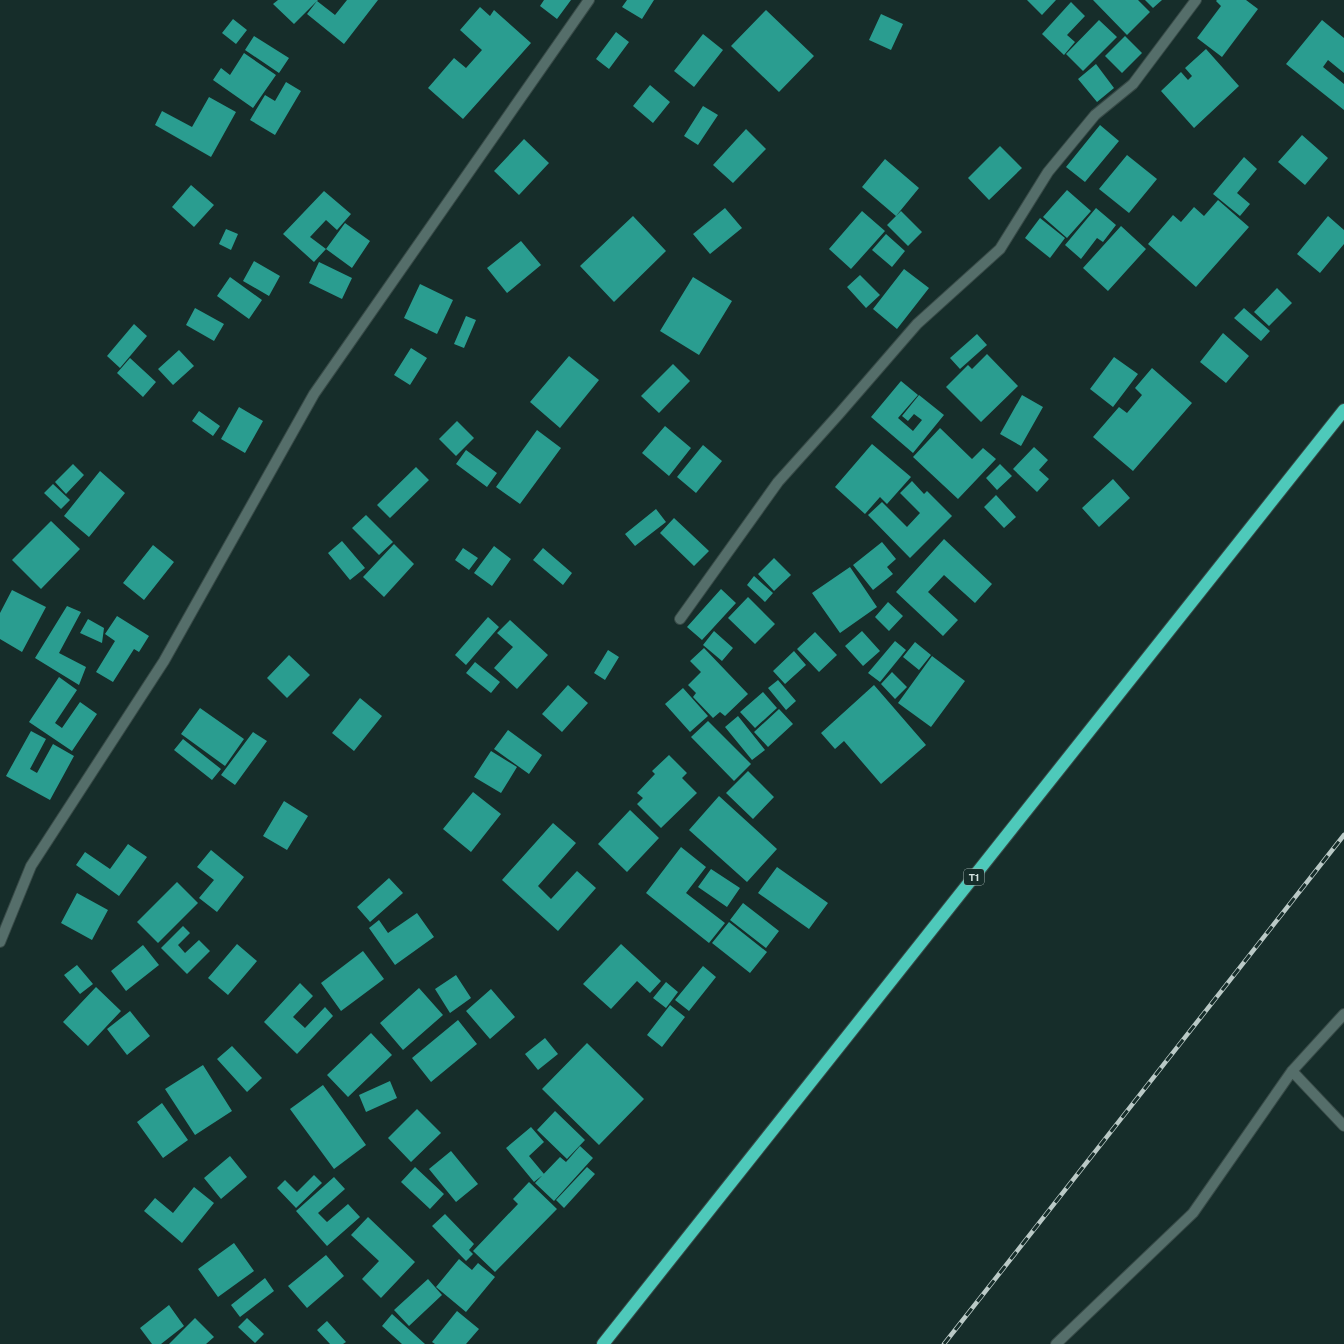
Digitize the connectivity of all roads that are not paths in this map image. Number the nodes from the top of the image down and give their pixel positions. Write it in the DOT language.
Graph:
graph roads {
  1 [pos="589,0"];
  2 [pos="1196,0"];
  3 [pos="1344,410"];
  4 [pos="680,619"];
  5 [pos="0,942"];
  6 [pos="1344,1014"];
  7 [pos="1292,1071"];
  8 [pos="1344,1126"];
  9 [pos="603,1344"];
  10 [pos="1056,1344"];
  1 -- 5 [label="street"];
  2 -- 4 [label="street"];
  3 -- 9 [label="highway, T1"];
  6 -- 7 [label="street"];
  7 -- 8 [label="street"];
  7 -- 10 [label="street"];
}
